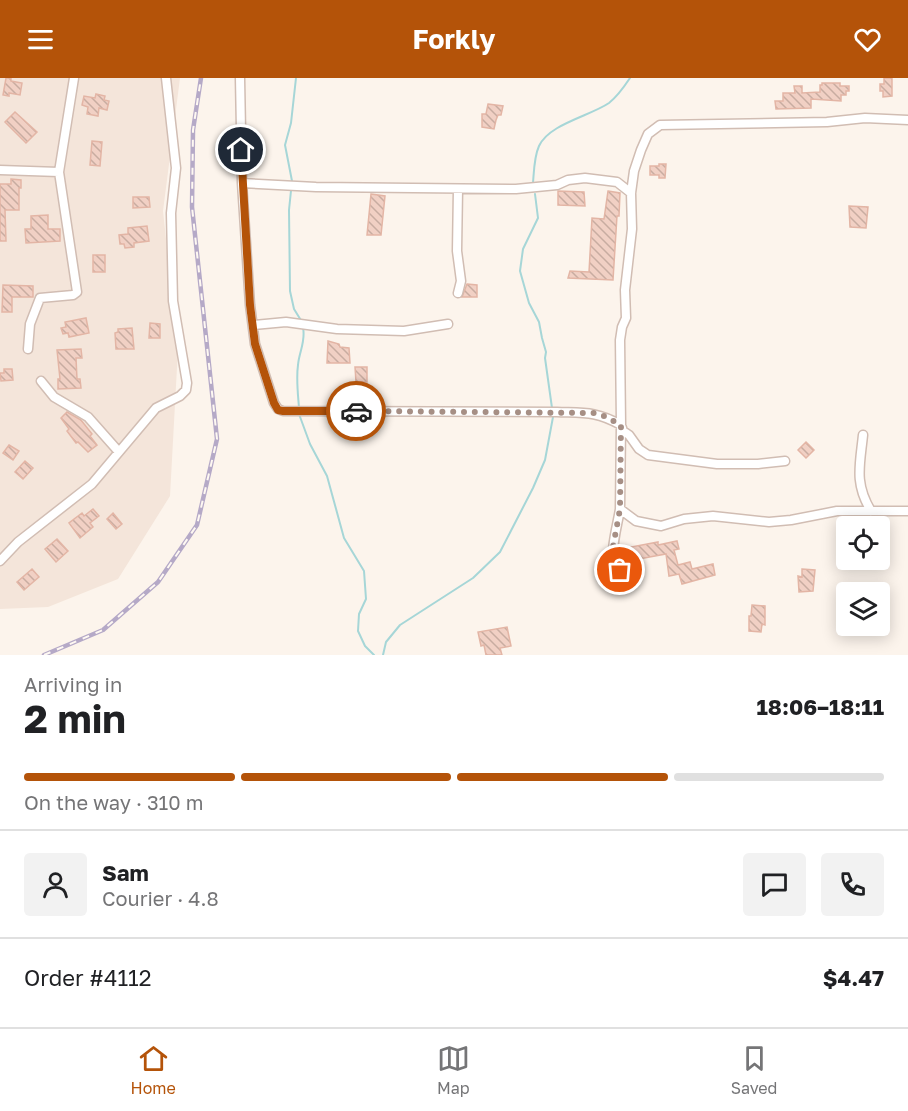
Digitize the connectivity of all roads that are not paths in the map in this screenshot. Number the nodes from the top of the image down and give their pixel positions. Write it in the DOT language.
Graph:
graph roads {
  1 [pos="74,78"];
  2 [pos="166,78"];
  3 [pos="240,78"];
  4 [pos="908,120"];
  5 [pos="0,170"];
  6 [pos="59,172"];
  7 [pos="242,183"];
  8 [pos="458,189"];
  9 [pos="631,193"];
  10 [pos="458,293"];
  11 [pos="448,324"];
  12 [pos="253,325"];
  13 [pos="28,349"];
  14 [pos="41,381"];
  15 [pos="621,425"];
  16 [pos="863,435"];
  17 [pos="119,452"];
  18 [pos="785,460"];
  19 [pos="620,509"];
  20 [pos="871,511"];
  21 [pos="908,511"];
  22 [pos="0,561"];
  23 [pos="627,574"];
  1 -- 6 [label="street"];
  2 -- 17 [label="street"];
  3 -- 7 [label="street"];
  4 -- 9 [label="street"];
  5 -- 6 [label="street"];
  6 -- 13 [label="street"];
  7 -- 8 [label="street"];
  7 -- 12 [label="street"];
  8 -- 9 [label="street"];
  8 -- 10 [label="street"];
  9 -- 15 [label="street"];
  11 -- 12 [label="street"];
  12 -- 15 [label="street"];
  14 -- 17 [label="street"];
  15 -- 18 [label="street"];
  15 -- 19 [label="street"];
  16 -- 20 [label="street"];
  17 -- 22 [label="street"];
  19 -- 20 [label="street"];
  19 -- 23 [label="street"];
  20 -- 21 [label="street"];
}
